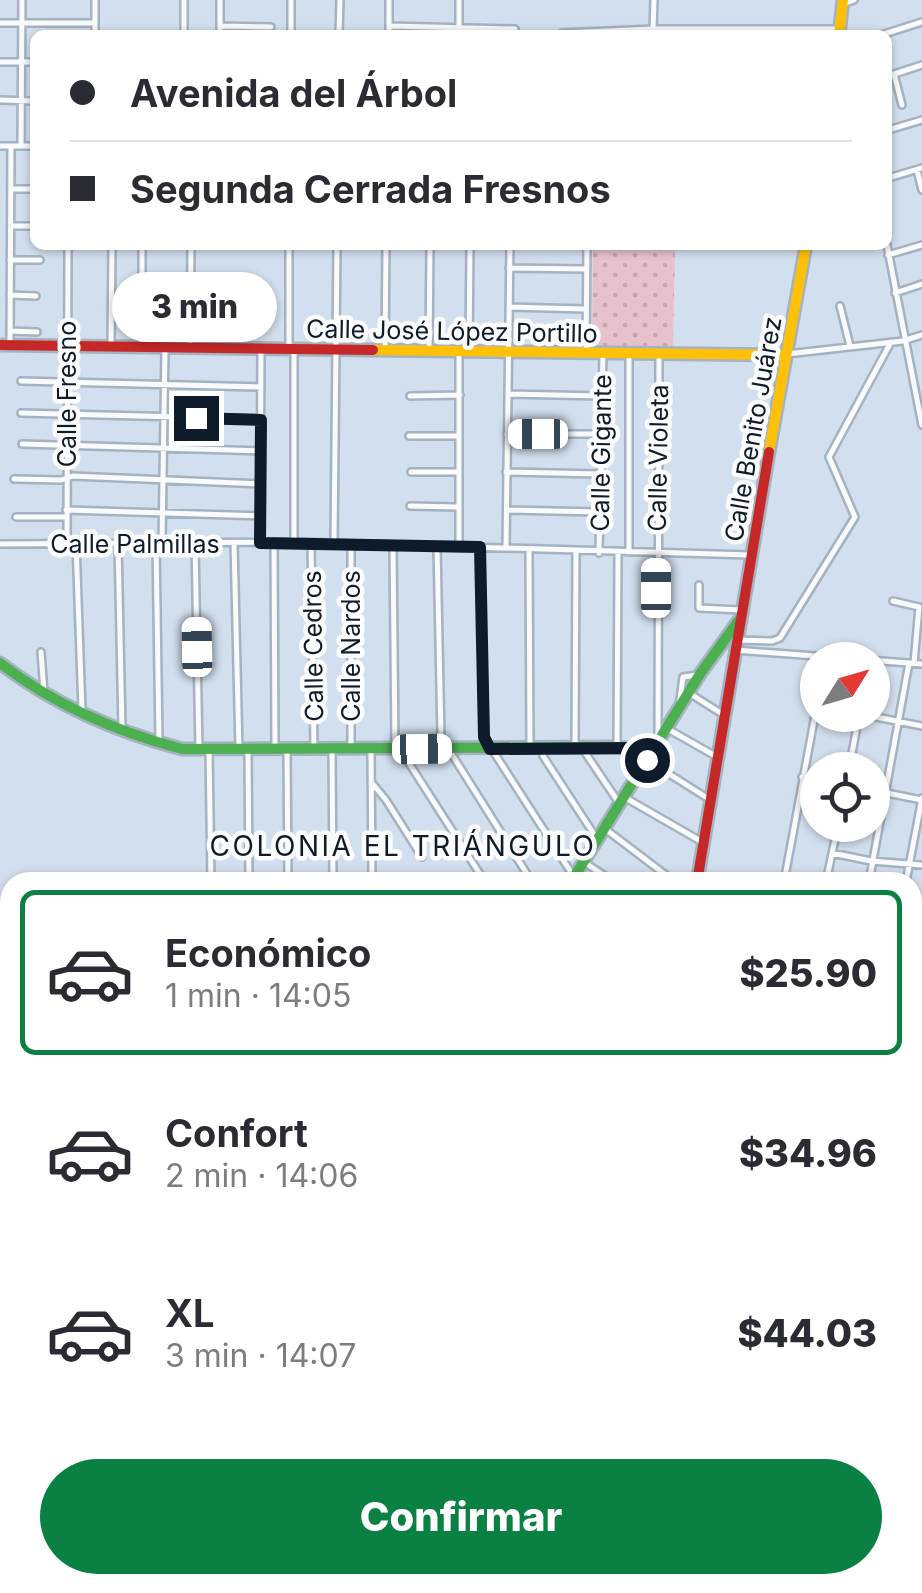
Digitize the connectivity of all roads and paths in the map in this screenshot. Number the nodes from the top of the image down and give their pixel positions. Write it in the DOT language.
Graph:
graph roads {
  1 [pos="22,0"];
  2 [pos="95,0"];
  3 [pos="184,0"];
  4 [pos="220,0"];
  5 [pos="291,0"];
  6 [pos="340,0"];
  7 [pos="389,0"];
  8 [pos="459,0"];
  9 [pos="654,0"];
  10 [pos="847,1"];
  11 [pos="922,22"];
  12 [pos="0,23"];
  13 [pos="22,23"];
  14 [pos="95,23"];
  15 [pos="220,26"];
  16 [pos="390,26"];
  17 [pos="271,28"];
  18 [pos="515,29"];
  19 [pos="653,29"];
  20 [pos="95,30"];
  21 [pos="184,30"];
  22 [pos="220,30"];
  23 [pos="291,30"];
  24 [pos="340,30"];
  25 [pos="390,30"];
  26 [pos="435,30"];
  27 [pos="458,30"];
  28 [pos="496,30"];
  29 [pos="630,30"];
  30 [pos="700,30"];
  31 [pos="841,30"];
  32 [pos="892,32"];
  33 [pos="0,62"];
  34 [pos="21,62"];
  35 [pos="30,62"];
  36 [pos="922,65"];
  37 [pos="892,75"];
  38 [pos="892,78"];
  39 [pos="0,100"];
  40 [pos="21,101"];
  41 [pos="30,101"];
  42 [pos="902,105"];
  43 [pos="922,120"];
  44 [pos="892,129"];
  45 [pos="0,146"];
  46 [pos="11,146"];
  47 [pos="20,146"];
  48 [pos="30,146"];
  49 [pos="920,169"];
  50 [pos="892,177"];
  51 [pos="12,189"];
  52 [pos="30,189"];
  53 [pos="922,190"];
  54 [pos="11,226"];
  55 [pos="30,226"];
  56 [pos="922,244"];
  57 [pos="0,246"];
  58 [pos="10,246"];
  59 [pos="68,250"];
  60 [pos="112,250"];
  61 [pos="142,250"];
  62 [pos="191,250"];
  63 [pos="289,250"];
  64 [pos="336,250"];
  65 [pos="386,250"];
  66 [pos="430,250"];
  67 [pos="470,250"];
  68 [pos="510,250"];
  69 [pos="587,250"];
  70 [pos="805,250"];
  71 [pos="887,250"];
  72 [pos="888,256"];
  73 [pos="10,260"];
  74 [pos="40,260"];
  75 [pos="510,268"];
  76 [pos="586,269"];
  77 [pos="922,284"];
  78 [pos="894,293"];
  79 [pos="10,295"];
  80 [pos="36,296"];
  81 [pos="509,306"];
  82 [pos="840,306"];
  83 [pos="586,309"];
  84 [pos="10,331"];
  85 [pos="37,332"];
  86 [pos="922,335"];
  87 [pos="891,342"];
  88 [pos="903,342"];
  89 [pos="5,345"];
  90 [pos="67,347"];
  91 [pos="850,347"];
  92 [pos="111,348"];
  93 [pos="142,348"];
  94 [pos="164,349"];
  95 [pos="190,349"];
  96 [pos="261,349"];
  97 [pos="292,349"];
  98 [pos="336,350"];
  99 [pos="386,350"];
  100 [pos="429,350"];
  101 [pos="464,352"];
  102 [pos="586,352"];
  103 [pos="507,353"];
  104 [pos="603,353"];
  105 [pos="629,353"];
  106 [pos="659,354"];
  107 [pos="786,354"];
  108 [pos="21,381"];
  109 [pos="922,381"];
  110 [pos="66,382"];
  111 [pos="912,384"];
  112 [pos="164,386"];
  113 [pos="260,387"];
  114 [pos="508,394"];
  115 [pos="460,395"];
  116 [pos="410,396"];
  117 [pos="602,396"];
  118 [pos="21,413"];
  119 [pos="65,414"];
  120 [pos="164,418"];
  121 [pos="921,419"];
  122 [pos="261,420"];
  123 [pos="507,434"];
  124 [pos="601,434"];
  125 [pos="409,436"];
  126 [pos="458,436"];
  127 [pos="22,444"];
  128 [pos="66,445"];
  129 [pos="163,448"];
  130 [pos="260,451"];
  131 [pos="411,472"];
  132 [pos="458,472"];
  133 [pos="506,472"];
  134 [pos="600,474"];
  135 [pos="67,478"];
  136 [pos="14,480"];
  137 [pos="163,481"];
  138 [pos="260,484"];
  139 [pos="410,506"];
  140 [pos="458,507"];
  141 [pos="507,510"];
  142 [pos="162,512"];
  143 [pos="599,512"];
  144 [pos="66,513"];
  145 [pos="260,516"];
  146 [pos="16,517"];
  147 [pos="274,542"];
  148 [pos="294,542"];
  149 [pos="118,543"];
  150 [pos="159,543"];
  151 [pos="260,543"];
  152 [pos="312,543"];
  153 [pos="0,544"];
  154 [pos="67,544"];
  155 [pos="76,544"];
  156 [pos="195,544"];
  157 [pos="234,544"];
  158 [pos="334,544"];
  159 [pos="351,544"];
  160 [pos="393,545"];
  161 [pos="438,546"];
  162 [pos="460,547"];
  163 [pos="480,547"];
  164 [pos="506,548"];
  165 [pos="529,550"];
  166 [pos="576,552"];
  167 [pos="629,552"];
  168 [pos="599,553"];
  169 [pos="618,553"];
  170 [pos="657,554"];
  171 [pos="750,554"];
  172 [pos="699,585"];
  173 [pos="893,601"];
  174 [pos="740,615"];
  175 [pos="736,645"];
  176 [pos="42,652"];
  177 [pos="800,654"];
  178 [pos="890,661"];
  179 [pos="911,663"];
  180 [pos="0,664"];
  181 [pos="922,664"];
  182 [pos="700,674"];
  183 [pos="44,692"];
  184 [pos="689,693"];
  185 [pos="679,708"];
  186 [pos="82,710"];
  187 [pos="727,717"];
  188 [pos="890,720"];
  189 [pos="898,722"];
  190 [pos="922,726"];
  191 [pos="666,728"];
  192 [pos="122,729"];
  193 [pos="159,744"];
  194 [pos="617,747"];
  195 [pos="530,748"];
  196 [pos="543,748"];
  197 [pos="579,748"];
  198 [pos="351,749"];
  199 [pos="397,749"];
  200 [pos="445,749"];
  201 [pos="490,749"];
  202 [pos="204,750"];
  203 [pos="243,750"];
  204 [pos="281,750"];
  205 [pos="314,750"];
  206 [pos="332,750"];
  207 [pos="371,750"];
  208 [pos="653,751"];
  209 [pos="719,758"];
  210 [pos="890,766"];
  211 [pos="372,783"];
  212 [pos="800,788"];
  213 [pos="890,794"];
  214 [pos="922,799"];
  215 [pos="622,800"];
  216 [pos="712,801"];
  217 [pos="600,834"];
  218 [pos="834,842"];
  219 [pos="875,842"];
  220 [pos="704,843"];
  221 [pos="832,852"];
  222 [pos="422,857"];
  223 [pos="871,860"];
  224 [pos="584,862"];
  225 [pos="910,865"];
  226 [pos="922,865"];
  227 [pos="210,872"];
  228 [pos="249,872"];
  229 [pos="287,872"];
  230 [pos="332,872"];
  231 [pos="372,872"];
  232 [pos="478,872"];
  233 [pos="525,872"];
  234 [pos="568,872"];
  235 [pos="578,872"];
  236 [pos="599,872"];
  237 [pos="659,872"];
  238 [pos="699,872"];
  239 [pos="786,872"];
  240 [pos="828,872"];
  241 [pos="869,872"];
  242 [pos="908,872"];
  1 -- 13 [label="street"];
  2 -- 14 [label="street"];
  3 -- 21 [label="street"];
  4 -- 15 [label="street"];
  5 -- 23 [label="street"];
  6 -- 24 [label="street"];
  7 -- 16 [label="street"];
  8 -- 27 [label="street"];
  9 -- 19 [label="street"];
  10 -- 31 [label="street"];
  11 -- 32 [label="street"];
  12 -- 13 [label="street"];
  13 -- 14 [label="street"];
  13 -- 34 [label="street"];
  14 -- 20 [label="street"];
  15 -- 17 [label="street"];
  15 -- 22 [label="street"];
  16 -- 25 [label="street"];
  16 -- 26 [label="street"];
  18 -- 28 [label="street"];
  19 -- 29 [label="street"];
  19 -- 30 [label="street"];
  33 -- 34 [label="street"];
  34 -- 35 [label="street"];
  34 -- 40 [label="street"];
  36 -- 37 [label="street"];
  38 -- 42 [label="street"];
  39 -- 40 [label="street"];
  40 -- 41 [label="street"];
  40 -- 47 [label="street"];
  43 -- 44 [label="street"];
  45 -- 46 [label="street"];
  46 -- 47 [label="street"];
  46 -- 51 [label="street"];
  47 -- 48 [label="street"];
  49 -- 50 [label="street"];
  49 -- 53 [label="street"];
  51 -- 52 [label="street"];
  51 -- 54 [label="street"];
  54 -- 55 [label="street"];
  54 -- 58 [label="street"];
  56 -- 72 [label="street"];
  57 -- 58 [label="street"];
  58 -- 73 [label="street"];
  59 -- 90 [label="street, Calle Fresno"];
  60 -- 92 [label="street"];
  61 -- 93 [label="street"];
  62 -- 95 [label="street"];
  63 -- 97 [label="street"];
  64 -- 98 [label="street"];
  65 -- 99 [label="street"];
  66 -- 100 [label="street"];
  67 -- 101 [label="street"];
  68 -- 75 [label="street"];
  69 -- 76 [label="street, Calle Gigante"];
  70 -- 107 [label="street, Calle Benito Juárez"];
  71 -- 72 [label="street"];
  72 -- 78 [label="street"];
  73 -- 74 [label="street"];
  73 -- 79 [label="street"];
  75 -- 76 [label="street"];
  75 -- 81 [label="street"];
  76 -- 83 [label="street, Calle Gigante"];
  77 -- 78 [label="street"];
  78 -- 88 [label="street"];
  79 -- 80 [label="street"];
  79 -- 84 [label="street"];
  81 -- 83 [label="street"];
  81 -- 103 [label="street"];
  82 -- 91 [label="street"];
  83 -- 102 [label="street, Calle Gigante"];
  84 -- 85 [label="street"];
  84 -- 89 [label="street"];
  86 -- 88 [label="street"];
  87 -- 88 [label="street, Calle José López Portillo"];
  87 -- 91 [label="street, Calle José López Portillo"];
  87 -- 175 [label="street"];
  88 -- 111 [label="street"];
  89 -- 90 [label="street, Calle José López Portillo"];
  90 -- 92 [label="street, Calle José López Portillo"];
  90 -- 110 [label="street, Calle Fresno"];
  91 -- 107 [label="street, Calle José López Portillo"];
  92 -- 93 [label="street, Calle José López Portillo"];
  93 -- 94 [label="street, Calle José López Portillo"];
  94 -- 95 [label="street, Calle José López Portillo"];
  94 -- 112 [label="street"];
  95 -- 96 [label="street, Calle José López Portillo"];
  96 -- 97 [label="street, Calle José López Portillo"];
  96 -- 113 [label="street"];
  97 -- 98 [label="street, Calle José López Portillo"];
  97 -- 148 [label="street"];
  98 -- 99 [label="street, Calle José López Portillo"];
  98 -- 158 [label="street"];
  99 -- 100 [label="street, Calle José López Portillo"];
  100 -- 101 [label="street, Calle José López Portillo"];
  101 -- 103 [label="street, Calle José López Portillo"];
  101 -- 115 [label="street"];
  102 -- 103 [label="street, Calle José López Portillo"];
  102 -- 104 [label="street, Calle José López Portillo"];
  103 -- 114 [label="street"];
  104 -- 105 [label="street, Calle José López Portillo"];
  104 -- 117 [label="street, Calle Gigante"];
  105 -- 106 [label="street, Calle José López Portillo"];
  105 -- 167 [label="street"];
  106 -- 107 [label="street, Calle José López Portillo"];
  106 -- 170 [label="street, Calle Violeta"];
  107 -- 171 [label="street, Calle Benito Juárez"];
  108 -- 110 [label="street"];
  109 -- 111 [label="street"];
  110 -- 112 [label="street"];
  110 -- 119 [label="street, Calle Fresno"];
  111 -- 121 [label="street"];
  112 -- 113 [label="street"];
  112 -- 120 [label="street"];
  113 -- 122 [label="street"];
  114 -- 117 [label="street"];
  114 -- 123 [label="street"];
  115 -- 116 [label="street"];
  115 -- 126 [label="street"];
  117 -- 124 [label="street, Calle Gigante"];
  118 -- 119 [label="street"];
  119 -- 120 [label="street"];
  119 -- 128 [label="street, Calle Fresno"];
  120 -- 122 [label="street"];
  120 -- 129 [label="street"];
  122 -- 130 [label="street"];
  123 -- 124 [label="street"];
  123 -- 133 [label="street"];
  124 -- 134 [label="street, Calle Gigante"];
  125 -- 126 [label="street"];
  126 -- 132 [label="street"];
  127 -- 128 [label="street"];
  128 -- 129 [label="street"];
  128 -- 135 [label="street, Calle Fresno"];
  129 -- 130 [label="street"];
  129 -- 137 [label="street"];
  130 -- 138 [label="street"];
  131 -- 132 [label="street"];
  132 -- 140 [label="street"];
  133 -- 134 [label="street"];
  133 -- 141 [label="street"];
  134 -- 143 [label="street, Calle Gigante"];
  135 -- 136 [label="street"];
  135 -- 137 [label="street"];
  135 -- 144 [label="street, Calle Fresno"];
  137 -- 138 [label="street"];
  137 -- 142 [label="street"];
  138 -- 145 [label="street"];
  139 -- 140 [label="street"];
  140 -- 162 [label="street"];
  141 -- 143 [label="street"];
  141 -- 164 [label="street"];
  142 -- 144 [label="street"];
  142 -- 145 [label="street"];
  142 -- 150 [label="street"];
  143 -- 168 [label="street, Calle Gigante"];
  144 -- 146 [label="street"];
  144 -- 154 [label="street, Calle Fresno"];
  145 -- 151 [label="street"];
  147 -- 148 [label="street, Calle Palmillas"];
  147 -- 151 [label="street, Calle Palmillas"];
  147 -- 204 [label="street"];
  148 -- 152 [label="street, Calle Palmillas"];
  149 -- 150 [label="street, Calle Palmillas"];
  149 -- 155 [label="street, Calle Palmillas"];
  149 -- 192 [label="street"];
  150 -- 156 [label="street, Calle Palmillas"];
  150 -- 193 [label="street"];
  151 -- 157 [label="street, Calle Palmillas"];
  152 -- 158 [label="street, Calle Palmillas"];
  152 -- 205 [label="street, Calle Cedros"];
  153 -- 154 [label="street, Calle Palmillas"];
  154 -- 155 [label="street, Calle Palmillas"];
  155 -- 186 [label="street"];
  156 -- 157 [label="street, Calle Palmillas"];
  156 -- 202 [label="street"];
  157 -- 203 [label="street"];
  158 -- 159 [label="street, Calle Palmillas"];
  159 -- 160 [label="street, Calle Palmillas"];
  159 -- 198 [label="street, Calle Nardos"];
  160 -- 161 [label="street, Calle Palmillas"];
  160 -- 199 [label="street"];
  161 -- 162 [label="street, Calle Palmillas"];
  161 -- 200 [label="street"];
  162 -- 163 [label="street, Calle Palmillas"];
  163 -- 164 [label="street, Calle Palmillas"];
  163 -- 201 [label="street"];
  164 -- 165 [label="street, Calle Palmillas"];
  165 -- 166 [label="street, Calle Palmillas"];
  165 -- 195 [label="street"];
  166 -- 168 [label="street, Calle Palmillas"];
  166 -- 197 [label="street"];
  167 -- 169 [label="street, Calle Palmillas"];
  167 -- 170 [label="street, Calle Palmillas"];
  168 -- 169 [label="street, Calle Palmillas"];
  169 -- 194 [label="street"];
  170 -- 171 [label="street, Calle Palmillas"];
  170 -- 208 [label="street, Calle Violeta"];
  171 -- 174 [label="street, Calle Benito Juárez"];
  172 -- 174 [label="street"];
  173 -- 179 [label="street"];
  174 -- 175 [label="street, Calle Benito Juárez"];
  174 -- 182 [label="street, Calle Benito Juárez"];
  175 -- 177 [label="street"];
  175 -- 187 [label="street, Calle Benito Juárez"];
  176 -- 183 [label="street"];
  178 -- 179 [label="street"];
  179 -- 181 [label="street"];
  179 -- 189 [label="street"];
  180 -- 183 [label="street"];
  182 -- 184 [label="street, Calle Benito Juárez"];
  182 -- 185 [label="street"];
  183 -- 186 [label="street"];
  184 -- 185 [label="street, Calle Benito Juárez"];
  184 -- 187 [label="street"];
  185 -- 191 [label="street, Calle Benito Juárez"];
  186 -- 192 [label="street"];
  187 -- 209 [label="street, Calle Benito Juárez"];
  188 -- 189 [label="street"];
  189 -- 190 [label="street"];
  189 -- 210 [label="street"];
  191 -- 208 [label="street, Calle Benito Juárez"];
  191 -- 209 [label="street"];
  192 -- 193 [label="street"];
  193 -- 202 [label="street"];
  194 -- 197 [label="street"];
  194 -- 208 [label="street"];
  195 -- 196 [label="street"];
  195 -- 201 [label="street"];
  196 -- 197 [label="street"];
  196 -- 217 [label="street"];
  197 -- 215 [label="street"];
  198 -- 206 [label="street"];
  198 -- 207 [label="street"];
  199 -- 200 [label="street"];
  199 -- 207 [label="street"];
  199 -- 232 [label="street"];
  200 -- 201 [label="street"];
  200 -- 233 [label="street"];
  201 -- 234 [label="street"];
  202 -- 203 [label="street"];
  202 -- 227 [label="street"];
  203 -- 204 [label="street"];
  203 -- 228 [label="street"];
  204 -- 205 [label="street"];
  204 -- 229 [label="street"];
  205 -- 206 [label="street"];
  206 -- 230 [label="street"];
  207 -- 211 [label="street"];
  208 -- 215 [label="street, Calle Benito Juárez"];
  208 -- 216 [label="street"];
  209 -- 216 [label="street, Calle Benito Juárez"];
  211 -- 222 [label="street"];
  211 -- 231 [label="street"];
  212 -- 239 [label="street"];
  213 -- 214 [label="street"];
  214 -- 225 [label="street"];
  215 -- 217 [label="street, Calle Benito Juárez"];
  215 -- 220 [label="street"];
  216 -- 220 [label="street, Calle Benito Juárez"];
  217 -- 224 [label="street, Calle Benito Juárez"];
  217 -- 237 [label="street"];
  218 -- 221 [label="street"];
  219 -- 223 [label="street"];
  220 -- 238 [label="street, Calle Benito Juárez"];
  221 -- 223 [label="street"];
  221 -- 240 [label="street"];
  223 -- 225 [label="street"];
  223 -- 241 [label="street"];
  224 -- 235 [label="street, Calle Benito Juárez"];
  224 -- 236 [label="street"];
  225 -- 226 [label="street"];
  225 -- 242 [label="street"];
}
